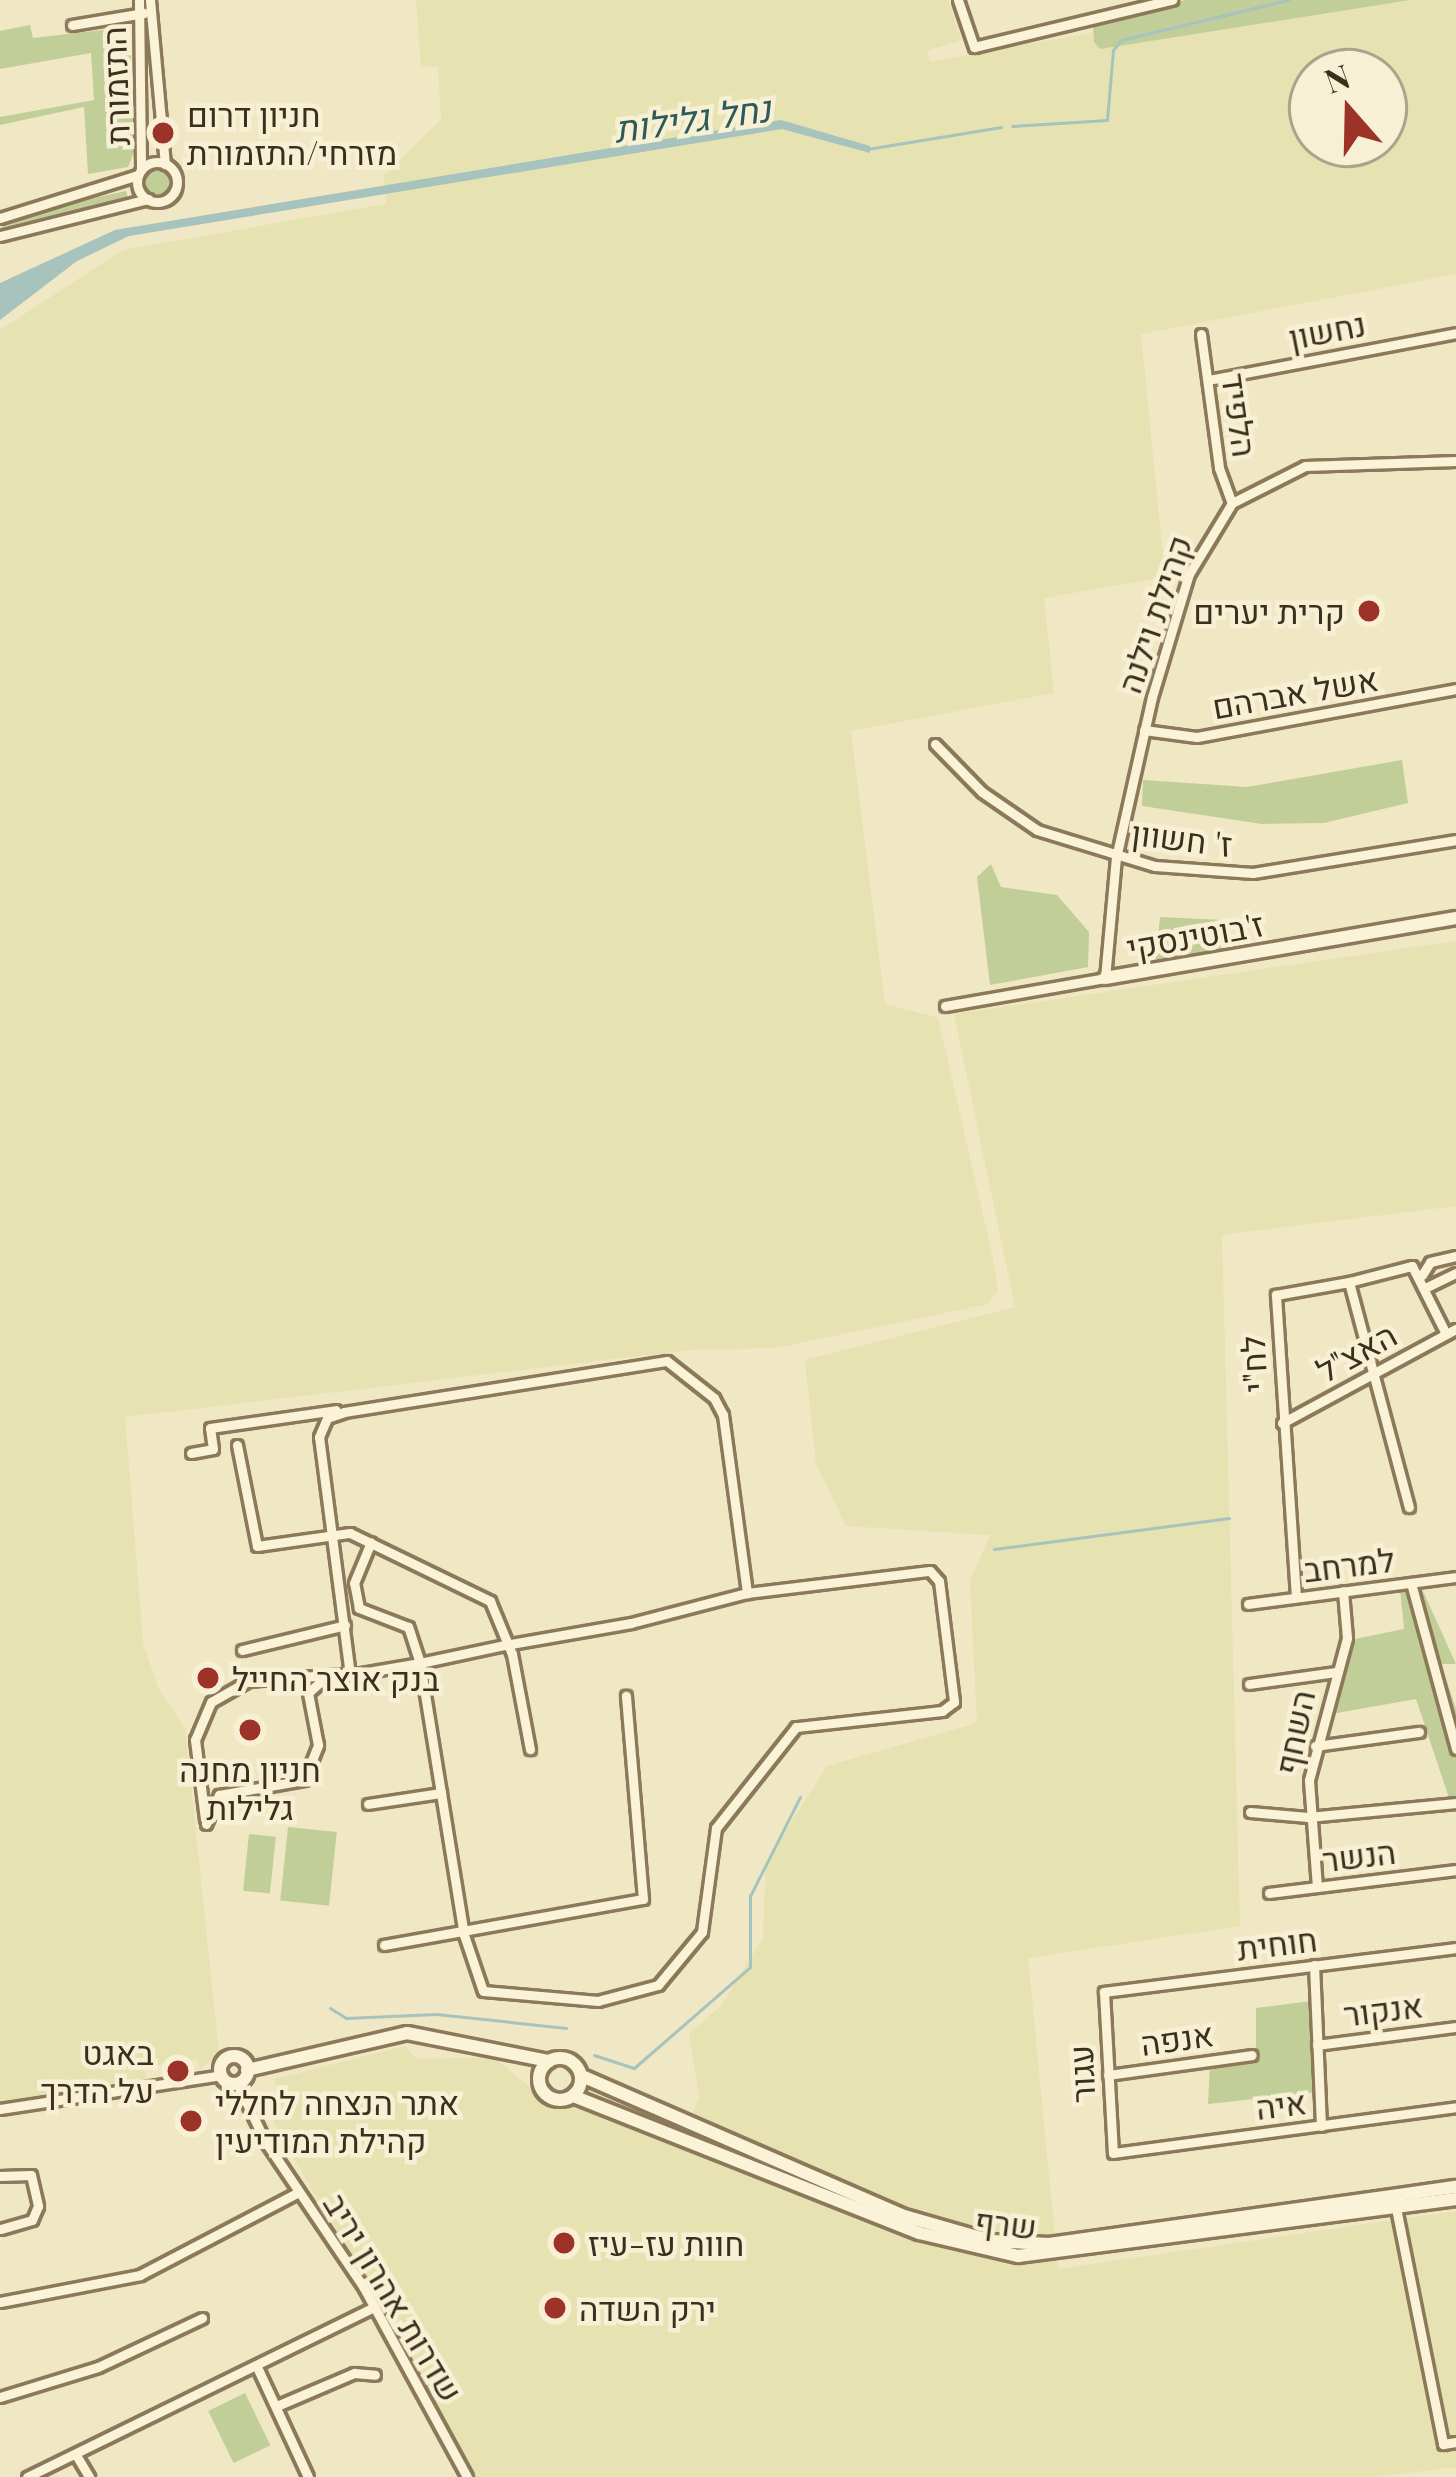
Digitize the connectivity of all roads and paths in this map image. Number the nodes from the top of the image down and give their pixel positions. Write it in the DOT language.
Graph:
graph roads {
  1 [pos="139,0"];
  2 [pos="150,0"];
  3 [pos="958,0"];
  4 [pos="1172,0"];
  5 [pos="145,13"];
  6 [pos="72,25"];
  7 [pos="165,164"];
  8 [pos="139,172"];
  9 [pos="148,200"];
  10 [pos="0,218"];
  11 [pos="0,236"];
  12 [pos="1456,333"];
  13 [pos="1201,334"];
  14 [pos="1208,380"];
  15 [pos="1456,460"];
  16 [pos="1232,502"];
  17 [pos="1456,689"];
  18 [pos="1144,730"];
  19 [pos="935,744"];
  20 [pos="1456,841"];
  21 [pos="1117,858"];
  22 [pos="1456,918"];
  23 [pos="1105,978"];
  24 [pos="945,1006"];
  25 [pos="1456,1256"];
  26 [pos="1456,1274"];
  27 [pos="1422,1275"];
  28 [pos="1349,1282"];
  29 [pos="1426,1286"];
  30 [pos="1451,1331"];
  31 [pos="1374,1373"];
  32 [pos="398,1405"];
  33 [pos="1282,1423"];
  34 [pos="238,1445"];
  35 [pos="191,1453"];
  36 [pos="1409,1507"];
  37 [pos="332,1534"];
  38 [pos="371,1542"];
  39 [pos="1456,1577"];
  40 [pos="1411,1583"];
  41 [pos="1343,1592"];
  42 [pos="747,1593"];
  43 [pos="1296,1598"];
  44 [pos="1248,1604"];
  45 [pos="345,1625"];
  46 [pos="505,1645"];
  47 [pos="242,1650"];
  48 [pos="420,1663"];
  49 [pos="1335,1672"];
  50 [pos="284,1674"];
  51 [pos="350,1675"];
  52 [pos="1249,1684"];
  53 [pos="308,1693"];
  54 [pos="626,1696"];
  55 [pos="1419,1732"];
  56 [pos="1315,1746"];
  57 [pos="530,1749"];
  58 [pos="1456,1749"];
  59 [pos="441,1793"];
  60 [pos="1456,1803"];
  61 [pos="368,1804"];
  62 [pos="1250,1812"];
  63 [pos="1308,1817"];
  64 [pos="1456,1870"];
  65 [pos="1317,1887"];
  66 [pos="1269,1893"];
  67 [pos="464,1935"];
  68 [pos="384,1945"];
  69 [pos="1456,1948"];
  70 [pos="1314,1965"];
  71 [pos="1104,1992"];
  72 [pos="1456,2027"];
  73 [pos="1317,2045"];
  74 [pos="513,2052"];
  75 [pos="1252,2055"];
  76 [pos="549,2061"];
  77 [pos="248,2071"];
  78 [pos="221,2075"];
  79 [pos="1108,2075"];
  80 [pos="582,2076"];
  81 [pos="539,2080"];
  82 [pos="237,2084"];
  83 [pos="573,2096"];
  84 [pos="1456,2107"];
  85 [pos="0,2109"];
  86 [pos="1321,2126"];
  87 [pos="1113,2153"];
  88 [pos="0,2176"];
  89 [pos="1456,2187"];
  90 [pos="299,2192"];
  91 [pos="1456,2199"];
  92 [pos="1396,2208"];
  93 [pos="0,2229"];
  94 [pos="0,2302"];
  95 [pos="374,2307"];
  96 [pos="202,2318"];
  97 [pos="256,2367"];
  98 [pos="376,2375"];
  99 [pos="0,2397"];
  100 [pos="279,2405"];
  101 [pos="1456,2442"];
  102 [pos="76,2455"];
  103 [pos="27,2477"];
  104 [pos="88,2477"];
  105 [pos="308,2477"];
  106 [pos="467,2477"];
  1 -- 5 [label="street, התזמורת"];
  2 -- 5 [label="street, התזמורת"];
  3 -- 4 [label="street"];
  5 -- 6 [label="street"];
  5 -- 7 [label="street, התזמורת"];
  5 -- 8 [label="street, התזמורת"];
  7 -- 8 [label="street"];
  7 -- 9 [label="street"];
  8 -- 9 [label="street"];
  8 -- 10 [label="street"];
  9 -- 11 [label="street"];
  12 -- 14 [label="street, נחשון"];
  13 -- 14 [label="street, הלפיד"];
  14 -- 16 [label="street, הלפיד"];
  15 -- 16 [label="street"];
  16 -- 18 [label="street, קהילת וילנה"];
  17 -- 18 [label="street, אשל אברהם"];
  18 -- 21 [label="street, קהילת וילנה"];
  19 -- 21 [label="street, ז' חשוון"];
  20 -- 21 [label="street, ז' חשוון"];
  21 -- 23 [label="street, קהילת וילנה"];
  22 -- 23 [label="street, ז'בוטינסקי"];
  23 -- 24 [label="street, ז'בוטינסקי"];
  25 -- 27 [label="street"];
  26 -- 29 [label="street"];
  27 -- 28 [label="street"];
  27 -- 29 [label="street"];
  28 -- 31 [label="street"];
  28 -- 33 [label="street, לח\"י"];
  29 -- 30 [label="street"];
  30 -- 31 [label="street, האצ\"ל"];
  31 -- 33 [label="street, האצ\"ל"];
  31 -- 36 [label="street"];
  32 -- 35 [label="street"];
  32 -- 37 [label="street"];
  32 -- 42 [label="street"];
  33 -- 43 [label="street, לח\"י"];
  34 -- 37 [label="street"];
  37 -- 38 [label="street"];
  37 -- 45 [label="street"];
  38 -- 46 [label="street"];
  38 -- 48 [label="street"];
  39 -- 40 [label="street, למרחב"];
  40 -- 41 [label="street, למרחב"];
  40 -- 58 [label="street"];
  41 -- 43 [label="street, למרחב"];
  41 -- 49 [label="street, השחף"];
  42 -- 46 [label="street"];
  42 -- 67 [label="street"];
  43 -- 44 [label="street, למרחב"];
  45 -- 47 [label="street"];
  45 -- 51 [label="street"];
  46 -- 48 [label="street"];
  46 -- 57 [label="street"];
  48 -- 51 [label="street"];
  48 -- 59 [label="street"];
  49 -- 52 [label="street"];
  49 -- 56 [label="street, השחף"];
  50 -- 51 [label="street"];
  50 -- 53 [label="street"];
  50 -- 53 [label="street"];
  51 -- 53 [label="street"];
  54 -- 67 [label="street"];
  55 -- 56 [label="street"];
  56 -- 63 [label="street, השחף"];
  59 -- 61 [label="street"];
  59 -- 67 [label="street"];
  60 -- 63 [label="street"];
  62 -- 63 [label="street"];
  63 -- 65 [label="street, השחף"];
  64 -- 65 [label="street, הנשר"];
  65 -- 66 [label="street, הנשר"];
  67 -- 68 [label="street"];
  69 -- 70 [label="street, חוחית"];
  70 -- 71 [label="street, חוחית"];
  70 -- 73 [label="street"];
  71 -- 79 [label="street, עגור"];
  72 -- 73 [label="street, אנקור"];
  73 -- 86 [label="street"];
  74 -- 76 [label="street"];
  74 -- 77 [label="street"];
  74 -- 81 [label="street"];
  75 -- 79 [label="street, אנפה"];
  76 -- 80 [label="street"];
  76 -- 81 [label="street"];
  77 -- 78 [label="street"];
  77 -- 82 [label="street"];
  78 -- 82 [label="street"];
  78 -- 85 [label="street"];
  79 -- 87 [label="street, עגור"];
  80 -- 83 [label="street"];
  80 -- 89 [label="street, שרף"];
  81 -- 83 [label="street"];
  82 -- 90 [label="street, שדרות אהרון יריב"];
  83 -- 92 [label="street, שרף"];
  84 -- 86 [label="street, איה"];
  86 -- 87 [label="street, איה"];
  88 -- 93 [label="street"];
  90 -- 94 [label="street"];
  90 -- 95 [label="street, שדרות אהרון יריב"];
  91 -- 92 [label="street, שרף"];
  92 -- 101 [label="street"];
  95 -- 97 [label="street"];
  95 -- 106 [label="street, שדרות אהרון יריב"];
  96 -- 99 [label="street"];
  97 -- 100 [label="street"];
  97 -- 102 [label="street"];
  98 -- 100 [label="street"];
  100 -- 105 [label="street"];
  102 -- 103 [label="street"];
  102 -- 104 [label="street"];
}
